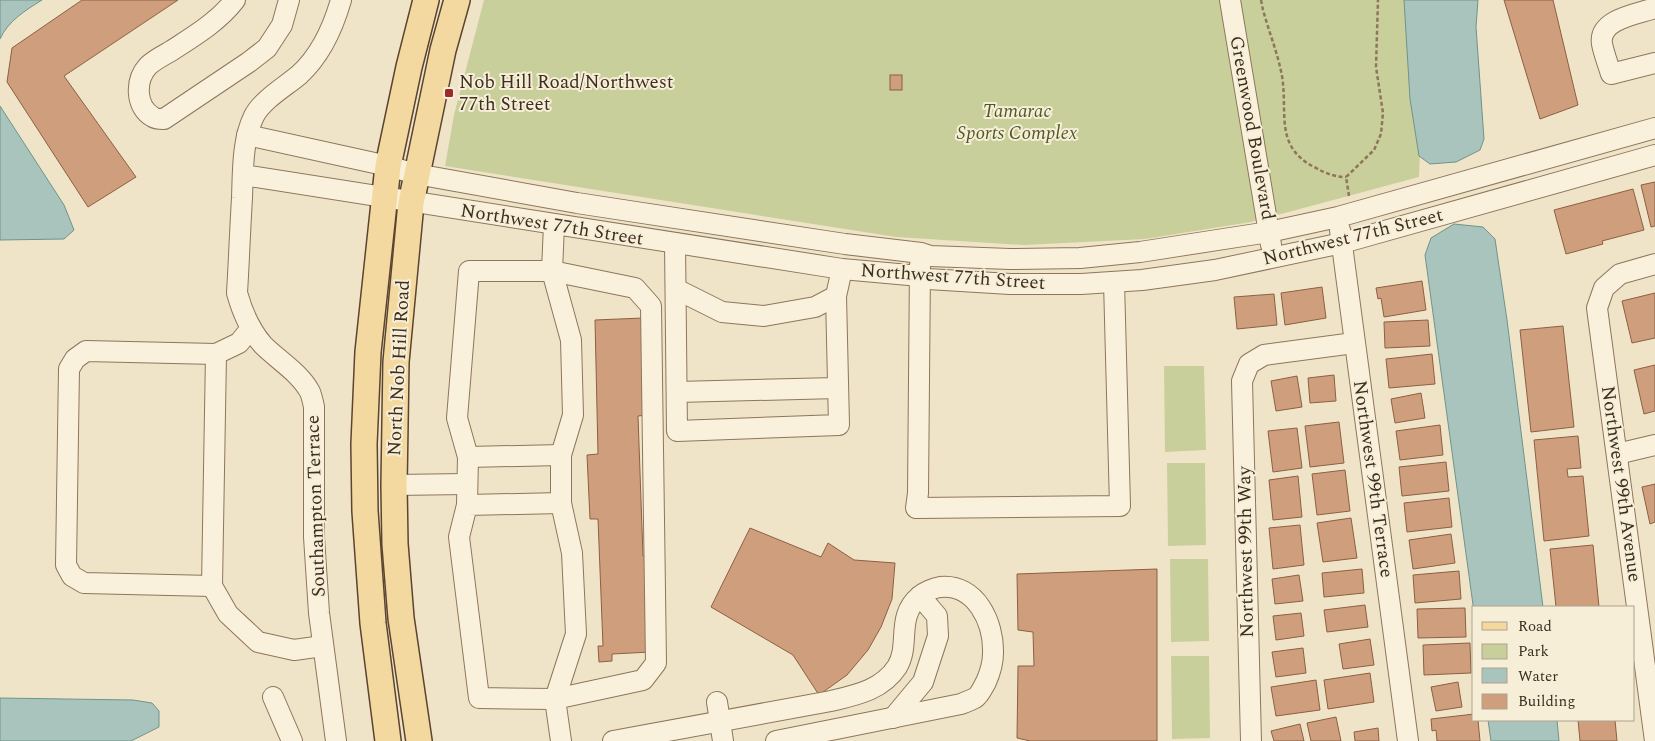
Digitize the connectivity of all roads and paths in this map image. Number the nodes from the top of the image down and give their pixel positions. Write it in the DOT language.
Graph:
graph roads {
  1 [pos="235,0"];
  2 [pos="289,0"];
  3 [pos="341,0"];
  4 [pos="426,0"];
  5 [pos="457,0"];
  6 [pos="1230,0"];
  7 [pos="1262,0"];
  8 [pos="1378,0"];
  9 [pos="1655,8"];
  10 [pos="1655,62"];
  11 [pos="1655,128"];
  12 [pos="247,136"];
  13 [pos="1655,154"];
  14 [pos="388,166"];
  15 [pos="416,174"];
  16 [pos="243,175"];
  17 [pos="1346,178"];
  18 [pos="1349,196"];
  19 [pos="384,198"];
  20 [pos="411,203"];
  21 [pos="1338,217"];
  22 [pos="554,225"];
  23 [pos="1269,232"];
  24 [pos="1342,243"];
  25 [pos="675,244"];
  26 [pos="921,253"];
  27 [pos="1273,257"];
  28 [pos="1655,264"];
  29 [pos="842,269"];
  30 [pos="552,270"];
  31 [pos="920,276"];
  32 [pos="1114,282"];
  33 [pos="676,289"];
  34 [pos="836,296"];
  35 [pos="251,328"];
  36 [pos="1354,344"];
  37 [pos="216,354"];
  38 [pos="837,388"];
  39 [pos="677,392"];
  40 [pos="1655,445"];
  41 [pos="1617,454"];
  42 [pos="561,455"];
  43 [pos="468,457"];
  44 [pos="467,484"];
  45 [pos="394,485"];
  46 [pos="561,503"];
  47 [pos="467,505"];
  48 [pos="212,586"];
  49 [pos="920,596"];
  50 [pos="323,646"];
  51 [pos="273,696"];
  52 [pos="554,699"];
  53 [pos="719,712"];
  54 [pos="893,718"];
  55 [pos="1654,735"];
  56 [pos="292,741"];
  57 [pos="336,741"];
  58 [pos="388,741"];
  59 [pos="419,741"];
  60 [pos="561,741"];
  61 [pos="613,741"];
  62 [pos="723,741"];
  63 [pos="776,741"];
  64 [pos="1251,741"];
  65 [pos="1408,741"];
  1 -- 2 [label="street"];
  3 -- 12 [label="street, Southampton Terrace"];
  4 -- 14 [label="main road, North Nob Hill Road"];
  5 -- 15 [label="main road, North Nob Hill Road"];
  6 -- 23 [label="street, Greenwood Boulevard"];
  7 -- 17 [label="path"];
  8 -- 17 [label="path"];
  9 -- 10 [label="street"];
  11 -- 21 [label="street, Northwest 77th Street"];
  12 -- 14 [label="street, Northwest 77th Street"];
  12 -- 16 [label="street, Southampton Terrace"];
  13 -- 24 [label="street, Northwest 77th Street"];
  14 -- 15 [label="street, Northwest 77th Street"];
  14 -- 19 [label="main road, North Nob Hill Road"];
  15 -- 20 [label="main road, North Nob Hill Road"];
  15 -- 26 [label="street, Northwest 77th Street"];
  16 -- 19 [label="street, Northwest 77th Street"];
  16 -- 35 [label="street, Southampton Terrace"];
  17 -- 18 [label="path"];
  19 -- 20 [label="street, Northwest 77th Street"];
  19 -- 58 [label="main road, North Nob Hill Road"];
  20 -- 22 [label="street, Northwest 77th Street"];
  20 -- 45 [label="main road, North Nob Hill Road"];
  21 -- 23 [label="street, Northwest 77th Street"];
  21 -- 24 [label="street, Northwest 99th Terrace"];
  22 -- 25 [label="street, Northwest 77th Street"];
  22 -- 30 [label="street"];
  23 -- 26 [label="street, Northwest 77th Street"];
  23 -- 27 [label="street, Greenwood Boulevard"];
  24 -- 27 [label="street, Northwest 77th Street"];
  24 -- 36 [label="street, Northwest 99th Terrace"];
  25 -- 29 [label="street, Northwest 77th Street"];
  25 -- 33 [label="street"];
  26 -- 31 [label="street"];
  27 -- 32 [label="street, Northwest 77th Street"];
  28 -- 41 [label="street, Northwest 99th Avenue"];
  29 -- 31 [label="street, Northwest 77th Street"];
  29 -- 34 [label="street"];
  30 -- 42 [label="street"];
  30 -- 43 [label="street"];
  30 -- 52 [label="street"];
  31 -- 32 [label="street, Northwest 77th Street"];
  31 -- 32 [label="street"];
  33 -- 34 [label="street"];
  33 -- 39 [label="street"];
  34 -- 38 [label="street"];
  35 -- 37 [label="street"];
  35 -- 50 [label="street, Southampton Terrace"];
  36 -- 64 [label="street, Northwest 99th Way"];
  36 -- 65 [label="street, Northwest 99th Terrace"];
  37 -- 48 [label="street"];
  37 -- 48 [label="street"];
  38 -- 39 [label="street"];
  38 -- 39 [label="street"];
  40 -- 41 [label="street"];
  41 -- 55 [label="street, Northwest 99th Avenue"];
  42 -- 43 [label="street"];
  42 -- 46 [label="street"];
  43 -- 44 [label="street"];
  44 -- 45 [label="street"];
  44 -- 47 [label="street"];
  45 -- 59 [label="main road, North Nob Hill Road"];
  46 -- 47 [label="street"];
  46 -- 52 [label="street"];
  47 -- 52 [label="street"];
  48 -- 50 [label="street"];
  49 -- 53 [label="street"];
  49 -- 54 [label="street"];
  49 -- 54 [label="street"];
  50 -- 57 [label="street, Southampton Terrace"];
  51 -- 56 [label="street"];
  52 -- 60 [label="street"];
  53 -- 61 [label="street"];
  53 -- 62 [label="street"];
  54 -- 63 [label="street"];
}
